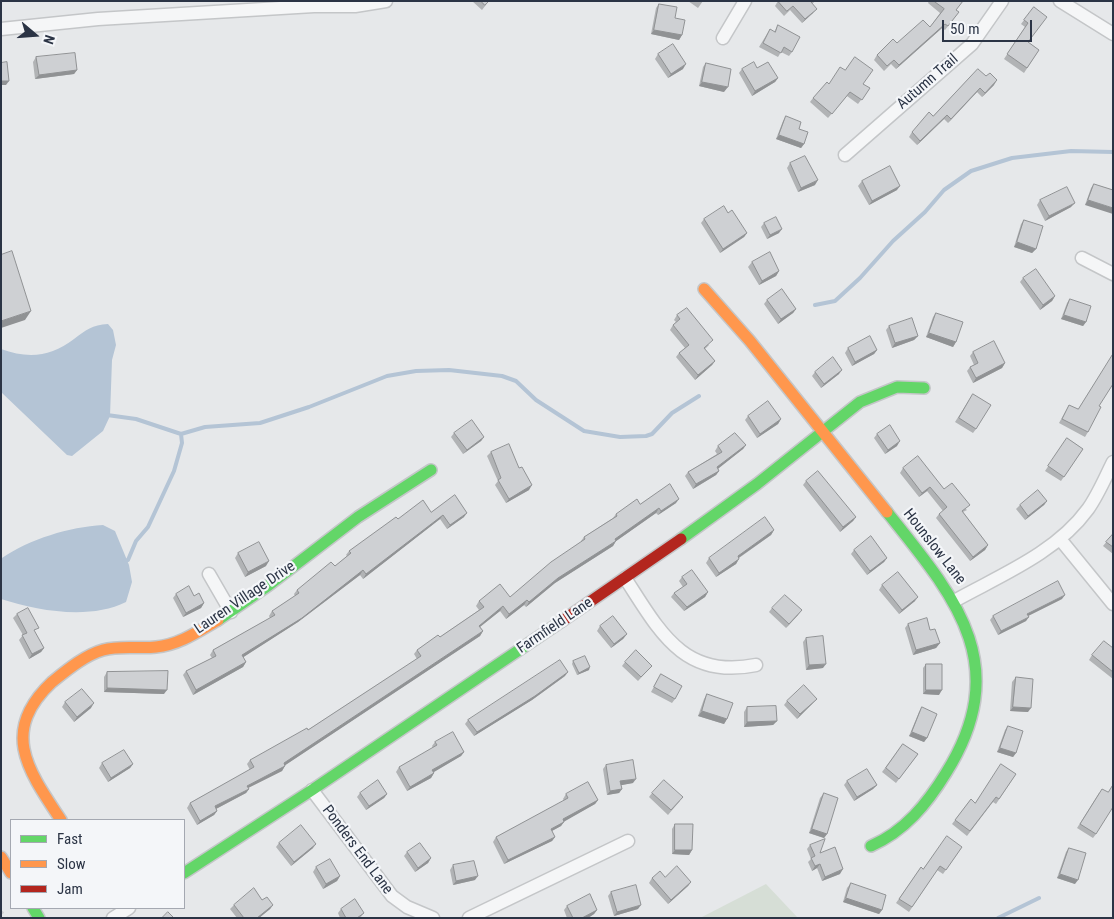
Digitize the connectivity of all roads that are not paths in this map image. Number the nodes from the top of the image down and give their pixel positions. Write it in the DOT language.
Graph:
graph roads {
  1 [pos="386,1"];
  2 [pos="745,1"];
  3 [pos="1002,1"];
  4 [pos="1060,1"];
  5 [pos="1,29"];
  6 [pos="1113,34"];
  7 [pos="723,38"];
  8 [pos="845,155"];
  9 [pos="1082,258"];
  10 [pos="1113,274"];
  11 [pos="704,288"];
  12 [pos="924,388"];
  13 [pos="822,431"];
  14 [pos="1113,462"];
  15 [pos="431,470"];
  16 [pos="1060,539"];
  17 [pos="209,574"];
  18 [pos="625,578"];
  19 [pos="956,600"];
  20 [pos="1113,604"];
  21 [pos="231,612"];
  22 [pos="756,666"];
  23 [pos="312,790"];
  24 [pos="59,819"];
  25 [pos="628,841"];
  26 [pos="871,846"];
  27 [pos="1,857"];
  28 [pos="10,871"];
  29 [pos="185,872"];
  30 [pos="126,909"];
  31 [pos="114,914"];
  32 [pos="433,918"];
  33 [pos="469,918"];
  1 -- 5 [label="street"];
  2 -- 7 [label="street"];
  3 -- 8 [label="street, Autumn Trail"];
  4 -- 6 [label="street"];
  9 -- 10 [label="street"];
  11 -- 13 [label="street, Hounslow Lane"];
  12 -- 13 [label="street, Farmfield Lane"];
  13 -- 18 [label="street, Farmfield Lane"];
  13 -- 19 [label="street, Hounslow Lane"];
  14 -- 16 [label="street"];
  15 -- 21 [label="street, Lauren Village Drive"];
  16 -- 19 [label="street"];
  16 -- 20 [label="street"];
  17 -- 21 [label="street"];
  18 -- 22 [label="street"];
  18 -- 23 [label="street, Farmfield Lane"];
  19 -- 26 [label="street, Hounslow Lane"];
  21 -- 24 [label="street, Lauren Village Drive"];
  23 -- 29 [label="street, Farmfield Lane"];
  23 -- 32 [label="street, Ponders End Lane"];
  25 -- 33 [label="street"];
  27 -- 28 [label="street"];
  30 -- 31 [label="street"];
}
